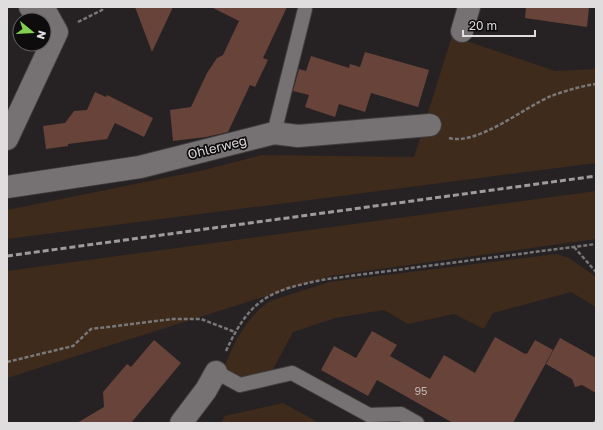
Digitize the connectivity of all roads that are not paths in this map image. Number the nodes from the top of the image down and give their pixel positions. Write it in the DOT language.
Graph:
graph roads {
  1 [pos="30,7"];
  2 [pos="469,7"];
  3 [pos="305,9"];
  4 [pos="462,31"];
  5 [pos="430,125"];
  6 [pos="274,134"];
  7 [pos="7,139"];
  8 [pos="7,187"];
  9 [pos="216,372"];
  10 [pos="182,423"];
  11 [pos="416,423"];
  1 -- 7 [label="street"];
  2 -- 4 [label="street"];
  3 -- 6 [label="lane"];
  5 -- 6 [label="street, Ohlerweg"];
  6 -- 8 [label="street, Ohlerweg"];
  9 -- 10 [label="street"];
  9 -- 11 [label="lane"];
}
